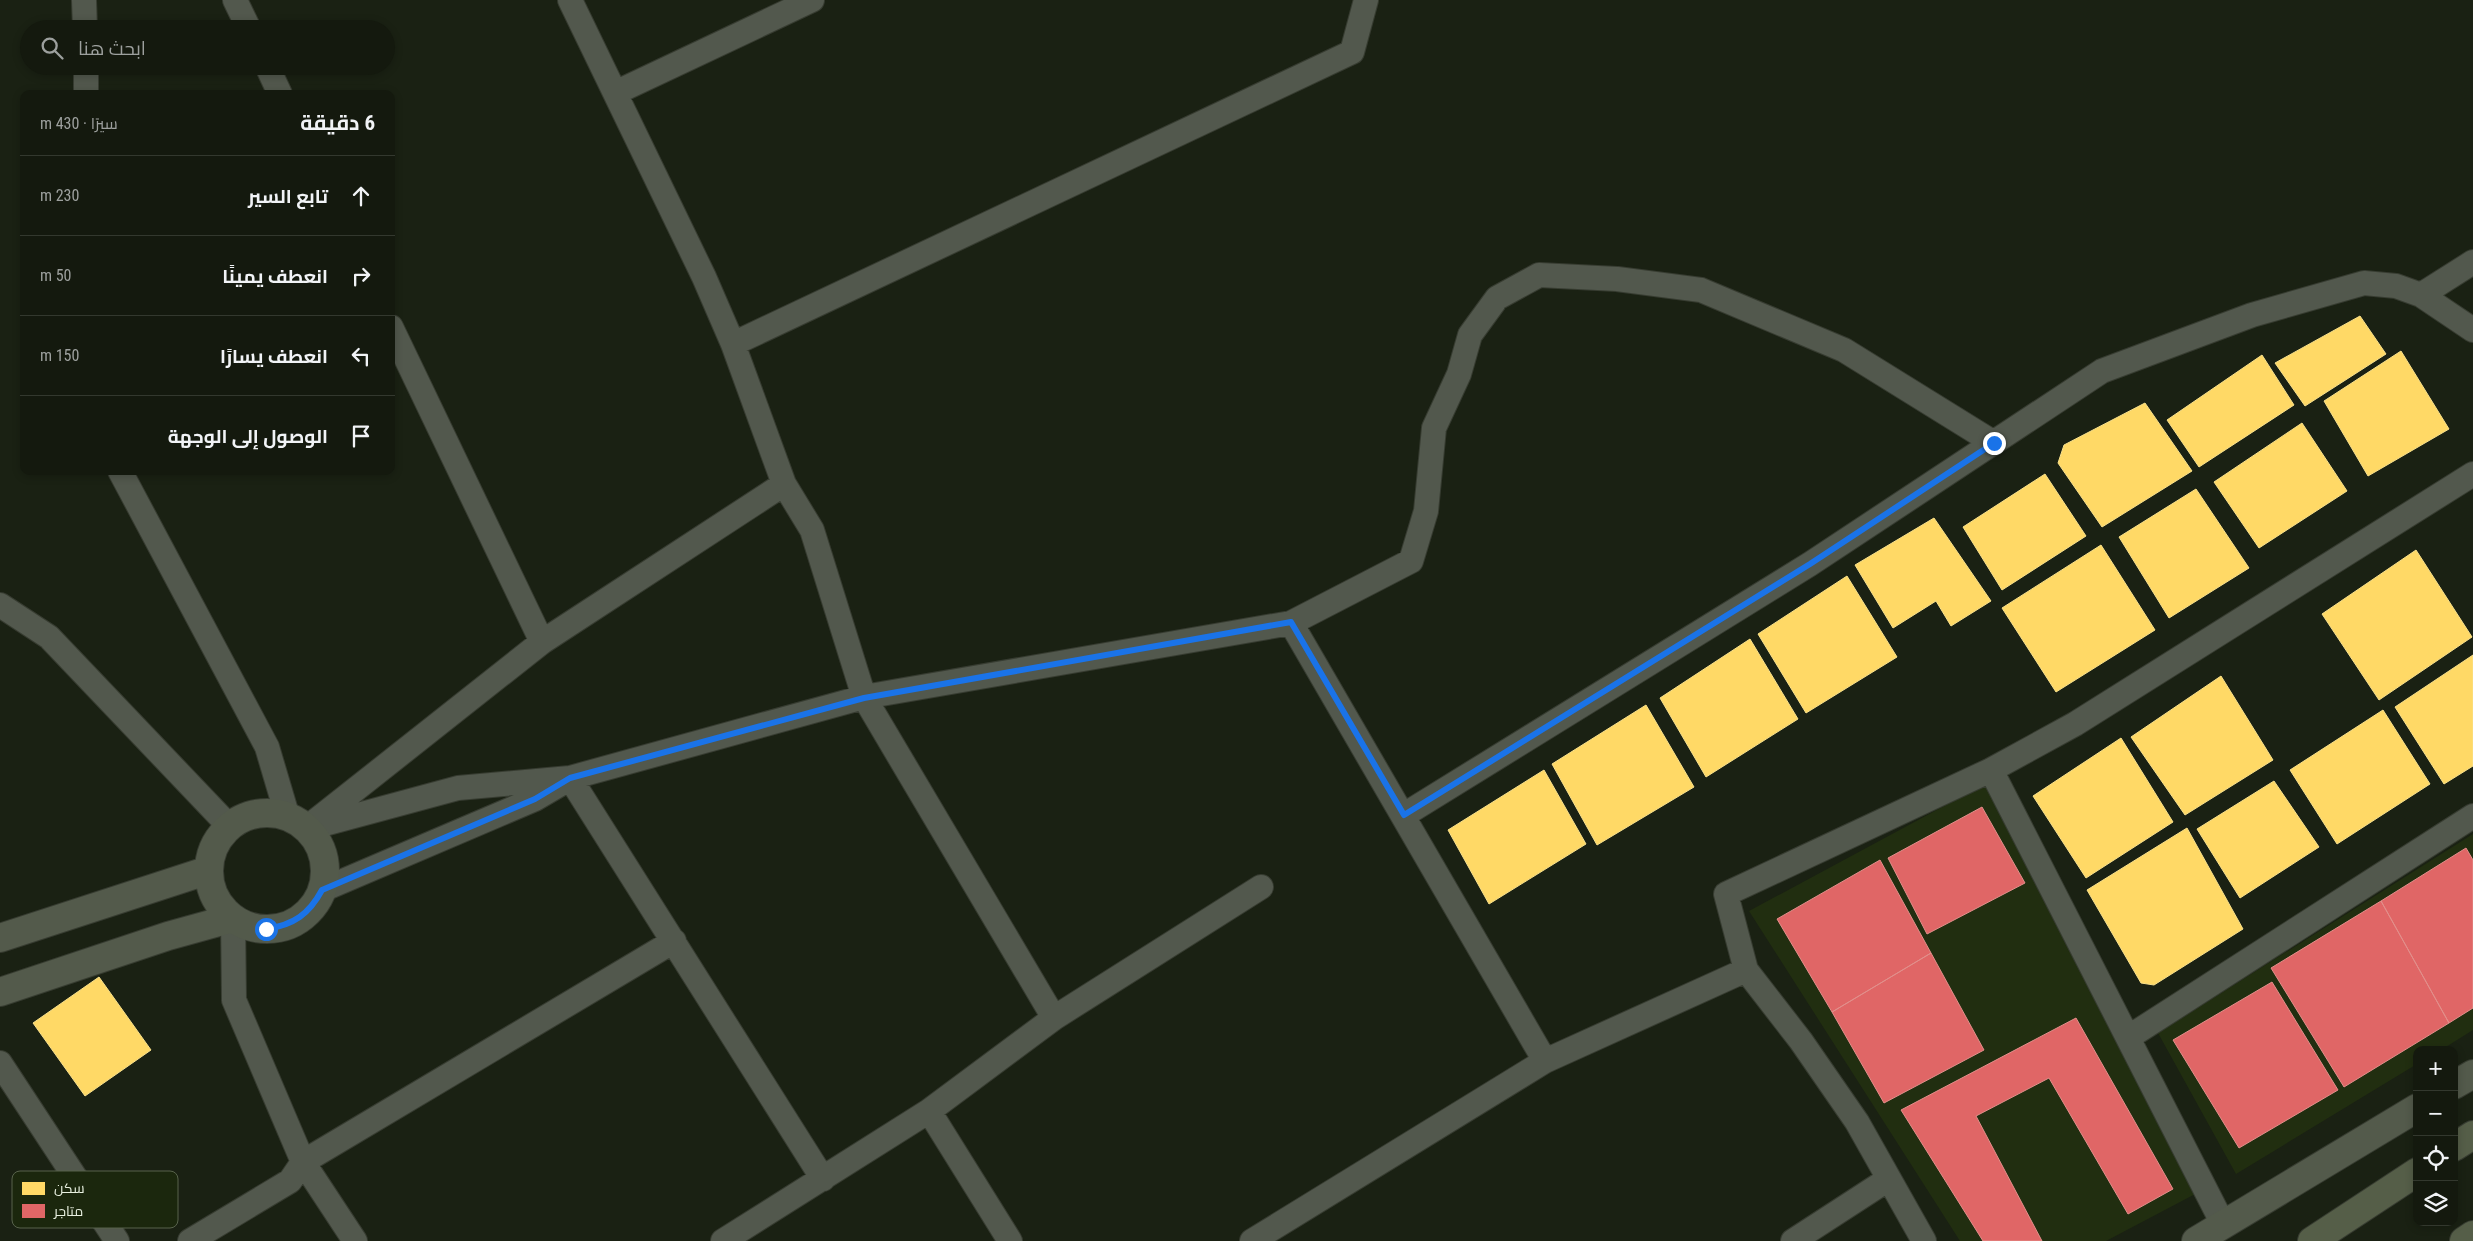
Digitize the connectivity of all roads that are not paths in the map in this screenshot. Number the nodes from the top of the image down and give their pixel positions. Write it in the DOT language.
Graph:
graph roads {
  1 [pos="84,0"];
  2 [pos="235,0"];
  3 [pos="570,0"];
  4 [pos="812,0"];
  5 [pos="1366,0"];
  6 [pos="85,20"];
  7 [pos="245,20"];
  8 [pos="86,75"];
  9 [pos="271,75"];
  10 [pos="86,90"];
  11 [pos="278,90"];
  12 [pos="615,93"];
  13 [pos="2473,262"];
  14 [pos="2421,295"];
  15 [pos="2473,330"];
  16 [pos="395,335"];
  17 [pos="733,344"];
  18 [pos="1994,443"];
  19 [pos="2473,474"];
  20 [pos="122,475"];
  21 [pos="784,484"];
  22 [pos="0,605"];
  23 [pos="1291,622"];
  24 [pos="542,642"];
  25 [pos="864,698"];
  26 [pos="1991,770"];
  27 [pos="570,778"];
  28 [pos="1404,815"];
  29 [pos="2473,816"];
  30 [pos="297,823"];
  31 [pos="230,827"];
  32 [pos="209,870"];
  33 [pos="1261,887"];
  34 [pos="322,890"];
  35 [pos="233,918"];
  36 [pos="0,938"];
  37 [pos="674,941"];
  38 [pos="1746,970"];
  39 [pos="0,992"];
  40 [pos="1054,1018"];
  41 [pos="2129,1037"];
  42 [pos="1545,1061"];
  43 [pos="0,1064"];
  44 [pos="2473,1074"];
  45 [pos="2458,1083"];
  46 [pos="2413,1110"];
  47 [pos="929,1111"];
  48 [pos="2473,1135"];
  49 [pos="2458,1144"];
  50 [pos="303,1162"];
  51 [pos="71,1171"];
  52 [pos="2413,1175"];
  53 [pos="823,1179"];
  54 [pos="1887,1180"];
  55 [pos="2223,1224"];
  56 [pos="109,1228"];
  57 [pos="2473,1235"];
  58 [pos="118,1241"];
  59 [pos="190,1241"];
  60 [pos="355,1241"];
  61 [pos="723,1241"];
  62 [pos="1010,1241"];
  63 [pos="1252,1241"];
  64 [pos="1793,1241"];
  65 [pos="1924,1241"];
  66 [pos="2196,1241"];
  67 [pos="2312,1241"];
  68 [pos="2464,1241"];
  1 -- 6 [label="street"];
  2 -- 7 [label="street"];
  3 -- 12 [label="street"];
  4 -- 12 [label="street"];
  5 -- 17 [label="street"];
  8 -- 10 [label="street"];
  9 -- 11 [label="street"];
  12 -- 17 [label="street"];
  13 -- 14 [label="street"];
  14 -- 15 [label="street"];
  14 -- 18 [label="street"];
  16 -- 24 [label="street"];
  17 -- 21 [label="street"];
  18 -- 23 [label="street"];
  18 -- 28 [label="street"];
  19 -- 26 [label="street"];
  20 -- 30 [label="street"];
  21 -- 24 [label="street"];
  21 -- 25 [label="street"];
  22 -- 31 [label="street"];
  23 -- 25 [label="street"];
  23 -- 28 [label="street"];
  24 -- 30 [label="street"];
  25 -- 27 [label="street"];
  25 -- 40 [label="street"];
  26 -- 38 [label="street"];
  26 -- 41 [label="street"];
  27 -- 30 [label="street"];
  27 -- 34 [label="street"];
  27 -- 37 [label="street"];
  28 -- 42 [label="street"];
  29 -- 41 [label="street"];
  30 -- 31 [label="street"];
  30 -- 34 [label="street"];
  31 -- 32 [label="street"];
  32 -- 35 [label="street"];
  32 -- 36 [label="street"];
  33 -- 40 [label="street"];
  34 -- 35 [label="street"];
  35 -- 39 [label="street"];
  35 -- 50 [label="street"];
  37 -- 50 [label="street"];
  37 -- 53 [label="street"];
  38 -- 42 [label="street"];
  38 -- 54 [label="street"];
  40 -- 47 [label="street"];
  41 -- 55 [label="street"];
  42 -- 63 [label="street"];
  43 -- 51 [label="street"];
  44 -- 45 [label="street"];
  46 -- 55 [label="street"];
  47 -- 53 [label="street"];
  47 -- 62 [label="street"];
  48 -- 49 [label="highway"];
  50 -- 59 [label="street"];
  50 -- 60 [label="street"];
  52 -- 67 [label="highway"];
  53 -- 61 [label="street"];
  54 -- 64 [label="street"];
  54 -- 65 [label="street"];
  55 -- 66 [label="street"];
  56 -- 58 [label="street"];
  57 -- 68 [label="highway"];
}
